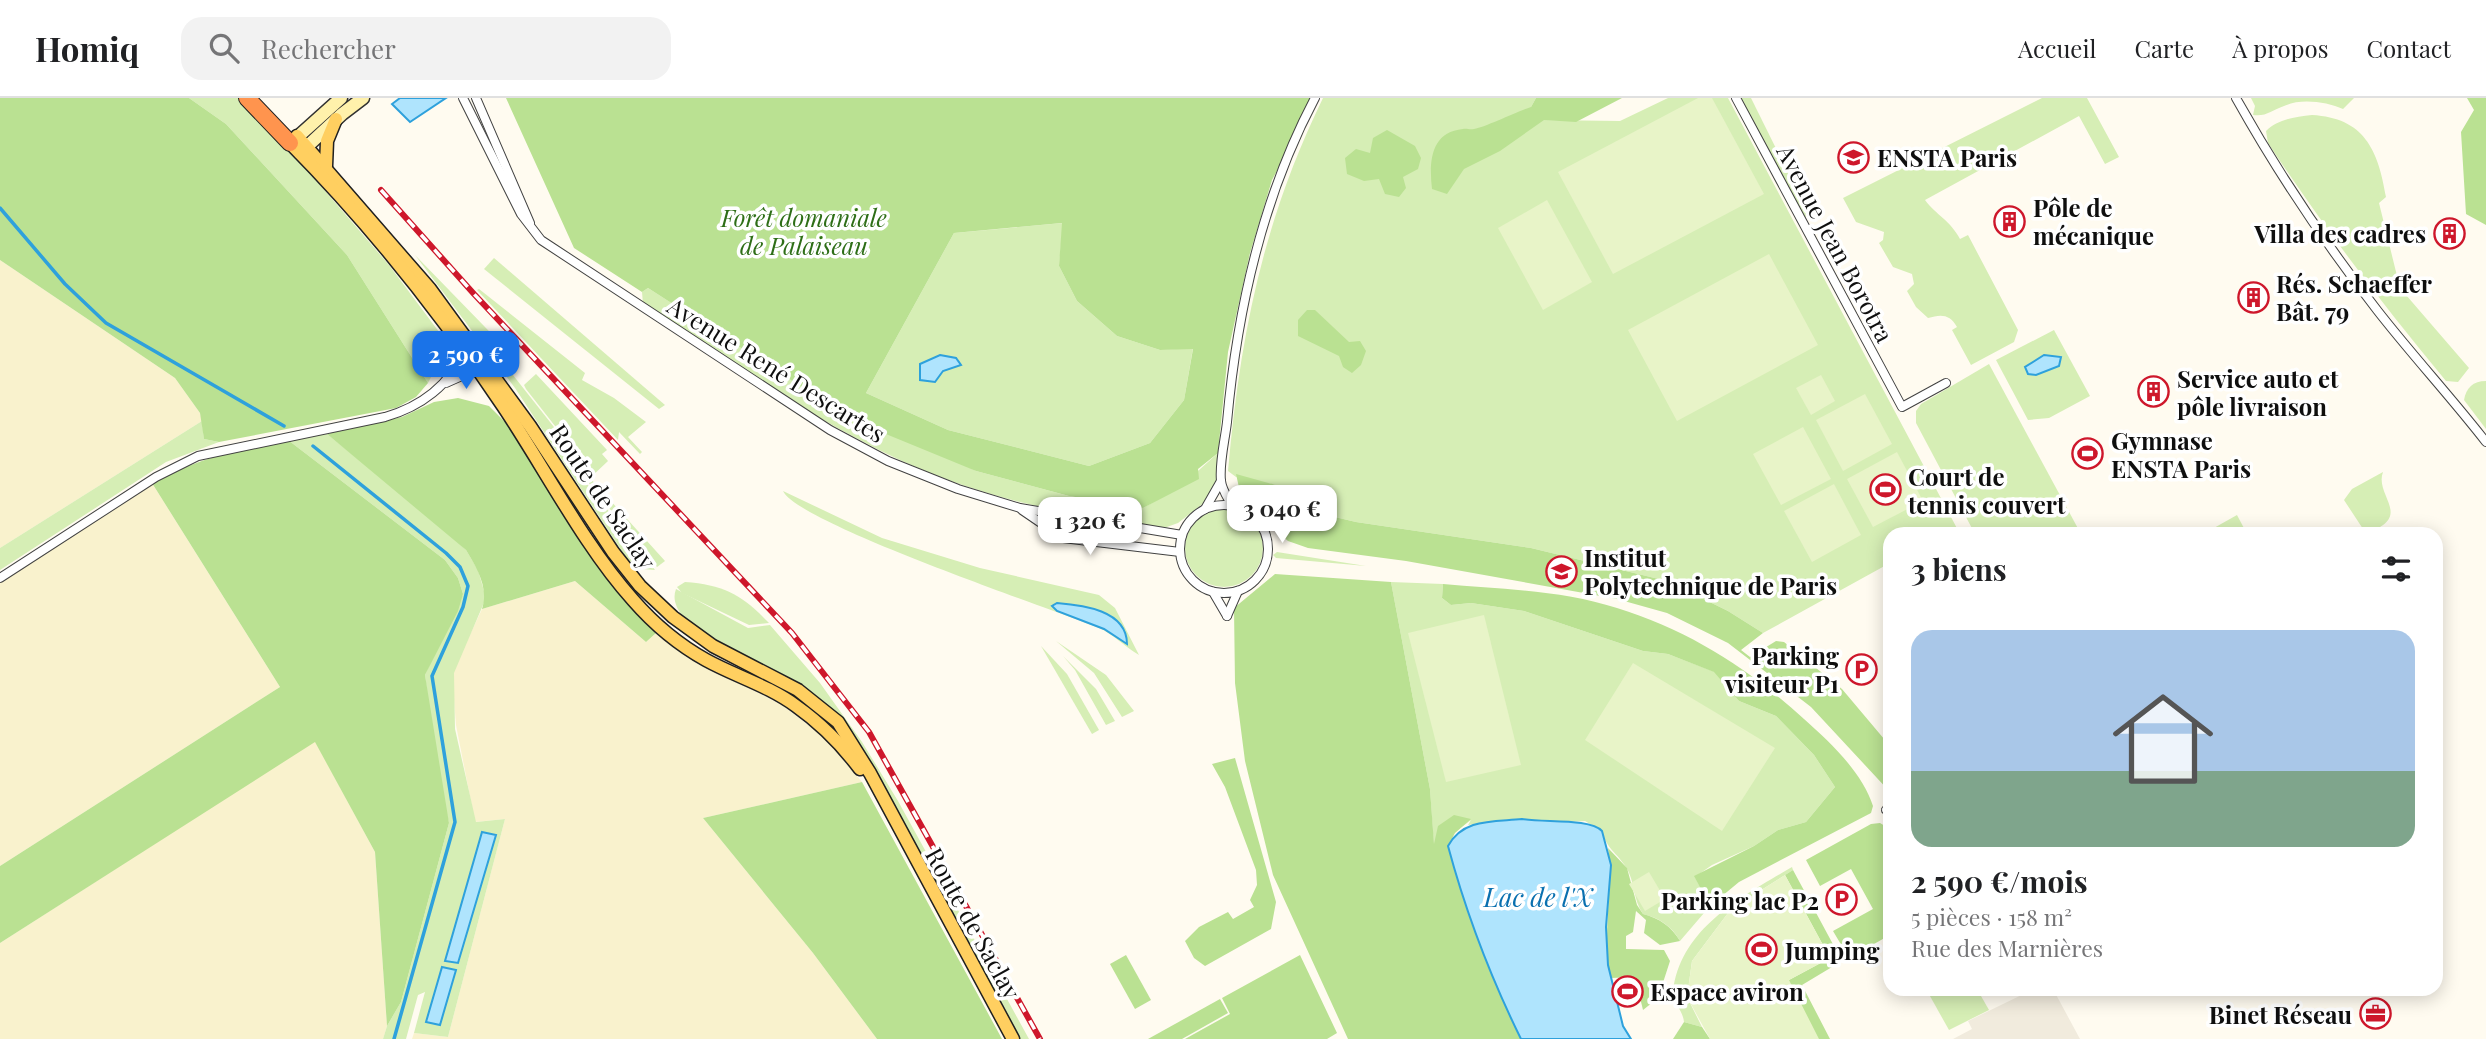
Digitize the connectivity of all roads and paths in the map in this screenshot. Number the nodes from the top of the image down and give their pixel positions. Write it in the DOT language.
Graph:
graph roads {
  1 [pos="247,98"];
  2 [pos="261,98"];
  3 [pos="341,98"];
  4 [pos="363,98"];
  5 [pos="463,98"];
  6 [pos="476,98"];
  7 [pos="1315,98"];
  8 [pos="1736,98"];
  9 [pos="2236,98"];
  10 [pos="336,119"];
  11 [pos="299,145"];
  12 [pos="326,166"];
  13 [pos="532,229"];
  14 [pos="466,346"];
  15 [pos="481,368"];
  16 [pos="1946,383"];
  17 [pos="443,384"];
  18 [pos="2486,442"];
  19 [pos="1221,481"];
  20 [pos="1232,506"];
  21 [pos="1020,508"];
  22 [pos="1204,510"];
  23 [pos="1182,535"];
  24 [pos="1180,552"];
  25 [pos="0,578"];
  26 [pos="1238,591"];
  27 [pos="1213,592"];
  28 [pos="1013,1039"];
  1 -- 11 [label="highway"];
  2 -- 11 [label="highway"];
  3 -- 11 [label="main road"];
  4 -- 10 [label="main road"];
  5 -- 13 [label="street"];
  6 -- 13 [label="street"];
  7 -- 19 [label="street"];
  8 -- 16 [label="street, Avenue Jean Borotra"];
  9 -- 18 [label="street"];
  10 -- 11 [label="main road"];
  10 -- 12 [label="main road"];
  11 -- 12 [label="main road, Route de Saclay"];
  11 -- 14 [label="main road, Route de Saclay"];
  12 -- 14 [label="main road, Route de Saclay"];
  13 -- 21 [label="street, Avenue René Descartes"];
  14 -- 15 [label="main road, Route de Saclay"];
  14 -- 17 [label="street"];
  15 -- 17 [label="street"];
  15 -- 28 [label="main road, Route de Saclay"];
  17 -- 25 [label="street"];
  19 -- 20 [label="street"];
  19 -- 22 [label="street"];
  20 -- 22 [label="street"];
  20 -- 26 [label="street"];
  21 -- 23 [label="street, Avenue René Descartes"];
  21 -- 24 [label="street, Avenue René Descartes"];
  22 -- 23 [label="street"];
  23 -- 24 [label="street"];
  24 -- 27 [label="street"];
  26 -- 27 [label="street"];
  26 -- 27 [label="street"];
}
